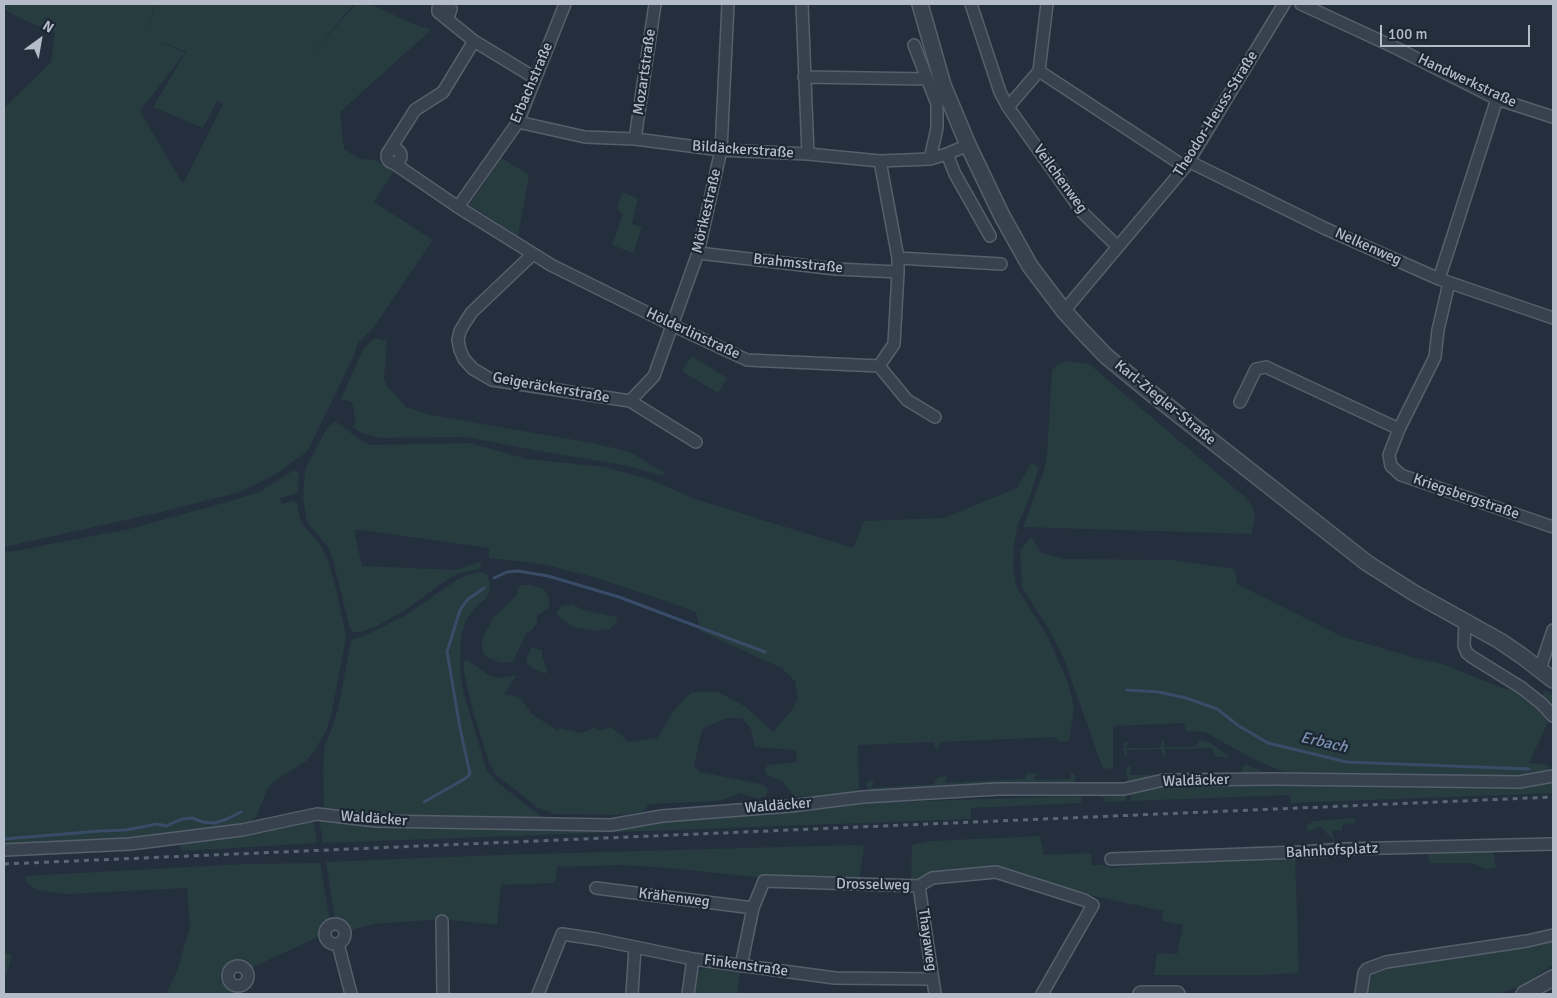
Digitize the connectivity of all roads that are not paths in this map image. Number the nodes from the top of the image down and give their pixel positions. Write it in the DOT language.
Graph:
graph roads {
  1 [pos="443,4"];
  2 [pos="447,4"];
  3 [pos="565,4"];
  4 [pos="655,4"];
  5 [pos="728,4"];
  6 [pos="802,4"];
  7 [pos="920,4"];
  8 [pos="971,4"];
  9 [pos="1047,4"];
  10 [pos="1284,4"];
  11 [pos="1301,4"];
  12 [pos="443,16"];
  13 [pos="474,41"];
  14 [pos="914,45"];
  15 [pos="1039,71"];
  16 [pos="535,78"];
  17 [pos="804,78"];
  18 [pos="927,79"];
  19 [pos="1498,99"];
  20 [pos="1008,107"];
  21 [pos="1553,117"];
  22 [pos="518,122"];
  23 [pos="635,140"];
  24 [pos="968,145"];
  25 [pos="720,150"];
  26 [pos="808,154"];
  27 [pos="947,154"];
  28 [pos="930,159"];
  29 [pos="880,162"];
  30 [pos="1186,164"];
  31 [pos="458,207"];
  32 [pos="990,236"];
  33 [pos="1118,247"];
  34 [pos="698,253"];
  35 [pos="532,254"];
  36 [pos="898,258"];
  37 [pos="1000,264"];
  38 [pos="898,272"];
  39 [pos="1444,281"];
  40 [pos="1064,311"];
  41 [pos="1553,318"];
  42 [pos="672,325"];
  43 [pos="879,366"];
  44 [pos="630,401"];
  45 [pos="1240,402"];
  46 [pos="935,417"];
  47 [pos="1400,429"];
  48 [pos="696,442"];
  49 [pos="1553,526"];
  50 [pos="1465,622"];
  51 [pos="1553,630"];
  52 [pos="1540,669"];
  53 [pos="1553,680"];
  54 [pos="1553,716"];
  55 [pos="1553,776"];
  56 [pos="1553,844"];
  57 [pos="4,850"];
  58 [pos="1111,859"];
  59 [pos="919,886"];
  60 [pos="596,888"];
  61 [pos="753,908"];
  62 [pos="442,921"];
  63 [pos="1553,935"];
  64 [pos="338,944"];
  65 [pos="635,947"];
  66 [pos="694,959"];
  67 [pos="741,966"];
  68 [pos="1553,978"];
  69 [pos="932,979"];
  70 [pos="351,994"];
  71 [pos="443,994"];
  72 [pos="538,994"];
  73 [pos="632,994"];
  74 [pos="688,994"];
  75 [pos="935,994"];
  76 [pos="1042,994"];
  77 [pos="1141,994"];
  78 [pos="1177,994"];
  79 [pos="1361,994"];
  80 [pos="1524,994"];
  1 -- 12 [label="street"];
  2 -- 12 [label="street"];
  3 -- 16 [label="street, Erbachstraße"];
  4 -- 23 [label="street, Mozartstraße"];
  5 -- 25 [label="street, Mörikestraße"];
  6 -- 17 [label="street"];
  7 -- 24 [label="street, Karl-Ziegler-Straße"];
  8 -- 20 [label="street, Veilchenweg"];
  9 -- 15 [label="street"];
  10 -- 30 [label="street, Theodor-Heuss-Straße"];
  11 -- 19 [label="street, Handwerkstraße"];
  12 -- 13 [label="street"];
  13 -- 16 [label="street"];
  13 -- 31 [label="street, Hölderlinstraße"];
  14 -- 18 [label="street"];
  15 -- 20 [label="street"];
  15 -- 30 [label="street, Nelkenweg"];
  16 -- 22 [label="street, Erbachstraße"];
  17 -- 18 [label="street"];
  17 -- 26 [label="street"];
  18 -- 28 [label="street"];
  19 -- 21 [label="street, Handwerkstraße"];
  19 -- 39 [label="street, Kriegsbergstraße"];
  20 -- 33 [label="street, Veilchenweg"];
  22 -- 23 [label="street, Bildäckerstraße"];
  22 -- 31 [label="street, Erbachstraße"];
  23 -- 25 [label="street, Bildäckerstraße"];
  24 -- 27 [label="street, Bildäckerstraße"];
  24 -- 40 [label="street, Karl-Ziegler-Straße"];
  25 -- 26 [label="street, Bildäckerstraße"];
  25 -- 34 [label="street, Mörikestraße"];
  26 -- 29 [label="street, Bildäckerstraße"];
  27 -- 28 [label="street, Bildäckerstraße"];
  27 -- 32 [label="street"];
  28 -- 29 [label="street, Bildäckerstraße"];
  29 -- 36 [label="street"];
  30 -- 33 [label="street, Theodor-Heuss-Straße"];
  30 -- 39 [label="street, Nelkenweg"];
  31 -- 35 [label="street, Hölderlinstraße"];
  33 -- 40 [label="street, Theodor-Heuss-Straße"];
  34 -- 38 [label="street, Brahmsstraße"];
  34 -- 42 [label="street, Mörikestraße"];
  35 -- 42 [label="street, Hölderlinstraße"];
  35 -- 44 [label="street, Geigeräckerstraße"];
  36 -- 37 [label="street"];
  36 -- 38 [label="street"];
  38 -- 43 [label="street"];
  39 -- 41 [label="street, Nelkenweg"];
  39 -- 47 [label="street, Kriegsbergstraße"];
  40 -- 50 [label="street, Karl-Ziegler-Straße"];
  42 -- 43 [label="street, Hölderlinstraße"];
  42 -- 44 [label="street, Geigeräckerstraße"];
  43 -- 46 [label="street"];
  44 -- 48 [label="street, Geigeräckerstraße"];
  45 -- 47 [label="street"];
  47 -- 49 [label="street, Kriegsbergstraße"];
  50 -- 52 [label="street, Karl-Ziegler-Straße"];
  50 -- 54 [label="street"];
  51 -- 52 [label="street"];
  52 -- 53 [label="street, Karl-Ziegler-Straße"];
  55 -- 57 [label="street, Waldäcker"];
  56 -- 58 [label="street, Bahnhofsplatz"];
  59 -- 61 [label="street, Drosselweg"];
  59 -- 69 [label="street, Thayaweg"];
  59 -- 76 [label="street, Drosselweg"];
  60 -- 61 [label="street, Krähenweg"];
  61 -- 67 [label="street"];
  62 -- 71 [label="street"];
  63 -- 79 [label="street"];
  64 -- 70 [label="street"];
  65 -- 66 [label="street, Finkenstraße"];
  65 -- 72 [label="street, Finkenstraße"];
  65 -- 73 [label="street"];
  66 -- 67 [label="street, Finkenstraße"];
  66 -- 74 [label="street"];
  67 -- 69 [label="street, Finkenstraße"];
  68 -- 80 [label="street"];
  69 -- 75 [label="street, Thayaweg"];
  77 -- 78 [label="street"];
}
